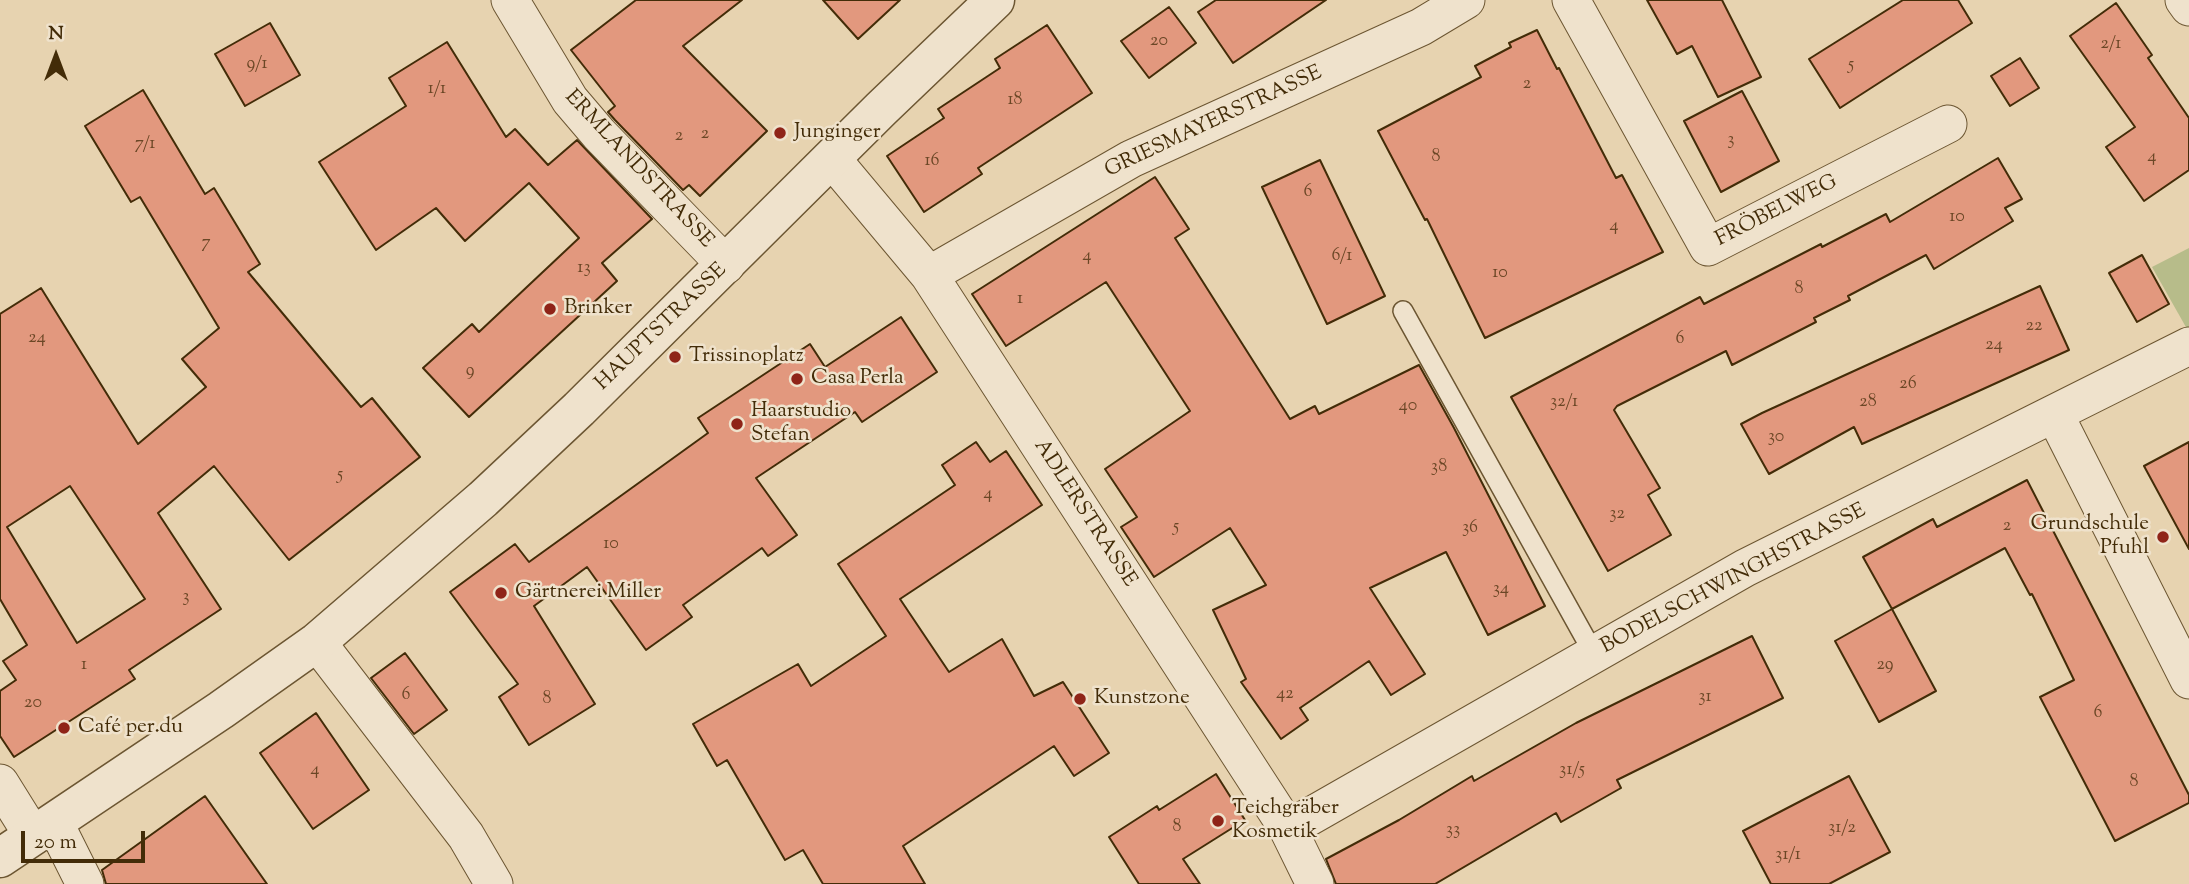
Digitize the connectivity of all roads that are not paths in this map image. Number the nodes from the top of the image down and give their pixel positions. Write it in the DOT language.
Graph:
graph roads {
  1 [pos="510,0"];
  2 [pos="995,0"];
  3 [pos="1466,0"];
  4 [pos="1571,0"];
  5 [pos="2184,0"];
  6 [pos="2189,7"];
  7 [pos="1948,124"];
  8 [pos="832,159"];
  9 [pos="726,265"];
  10 [pos="929,275"];
  11 [pos="1403,311"];
  12 [pos="2189,346"];
  13 [pos="2055,415"];
  14 [pos="317,642"];
  15 [pos="1594,654"];
  16 [pos="2189,680"];
  17 [pos="0,783"];
  18 [pos="44,829"];
  19 [pos="1287,829"];
  20 [pos="0,858"];
  21 [pos="85,884"];
  22 [pos="494,884"];
  23 [pos="1315,884"];
  1 -- 9 [label="street, ERMLANDSTRASSE"];
  2 -- 8 [label="street, HAUPTSTRASSE"];
  3 -- 10 [label="street, GRIESMAYERSTRASSE"];
  4 -- 7 [label="street, FRÖBELWEG"];
  5 -- 6 [label="street"];
  8 -- 9 [label="street, HAUPTSTRASSE"];
  8 -- 10 [label="street, ADLERSTRASSE"];
  9 -- 14 [label="street, HAUPTSTRASSE"];
  10 -- 19 [label="street, ADLERSTRASSE"];
  11 -- 15 [label="lane"];
  12 -- 13 [label="street, BODELSCHWINGHSTRASSE"];
  13 -- 15 [label="street, BODELSCHWINGHSTRASSE"];
  13 -- 16 [label="street"];
  14 -- 18 [label="street, HAUPTSTRASSE"];
  14 -- 22 [label="street"];
  15 -- 19 [label="street, BODELSCHWINGHSTRASSE"];
  17 -- 18 [label="street"];
  18 -- 20 [label="street, HAUPTSTRASSE"];
  18 -- 21 [label="street"];
  19 -- 23 [label="street, ADLERSTRASSE"];
}
